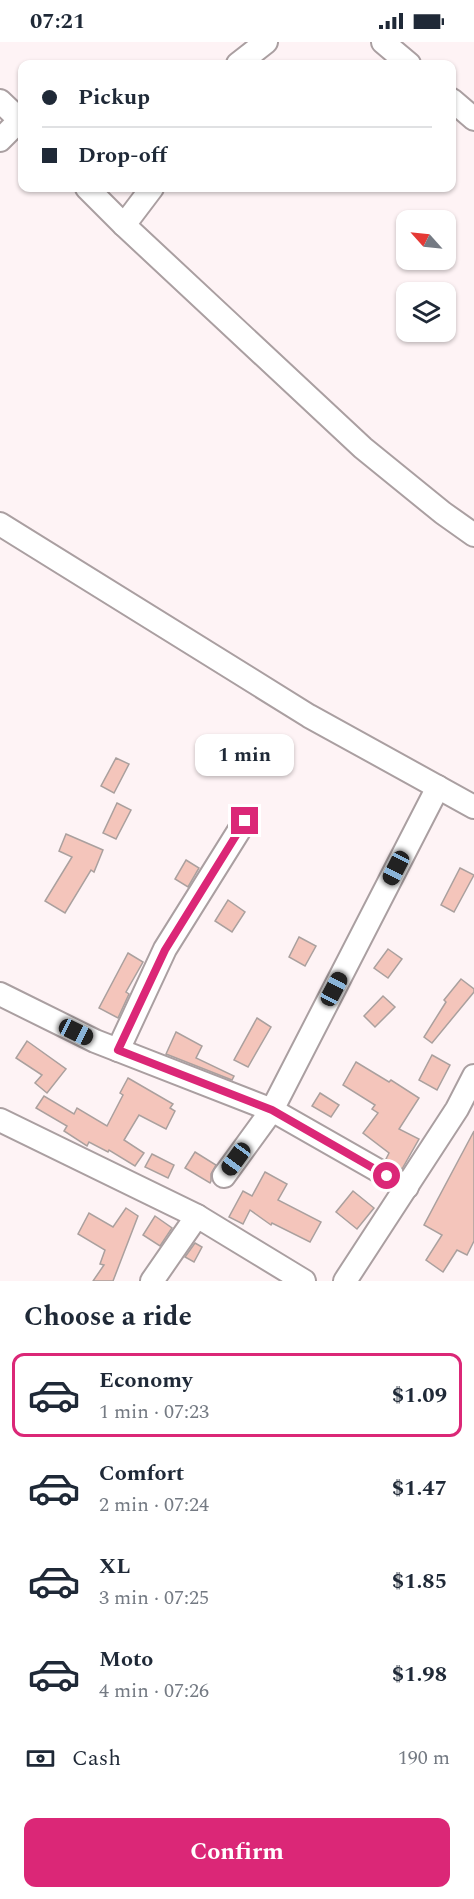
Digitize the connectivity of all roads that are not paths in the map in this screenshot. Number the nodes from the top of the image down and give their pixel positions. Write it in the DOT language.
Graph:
graph roads {
  1 [pos="266,42"];
  2 [pos="383,42"];
  3 [pos="243,60"];
  4 [pos="404,60"];
  5 [pos="0,100"];
  6 [pos="456,103"];
  7 [pos="18,118"];
  8 [pos="474,119"];
  9 [pos="18,124"];
  10 [pos="0,140"];
  11 [pos="91,192"];
  12 [pos="150,192"];
  13 [pos="124,225"];
  14 [pos="0,524"];
  15 [pos="474,535"];
  16 [pos="438,787"];
  17 [pos="474,807"];
  18 [pos="245,821"];
  19 [pos="0,994"];
  20 [pos="118,1050"];
  21 [pos="474,1076"];
  22 [pos="272,1110"];
  23 [pos="0,1120"];
  24 [pos="225,1176"];
  25 [pos="407,1187"];
  26 [pos="197,1216"];
  27 [pos="152,1281"];
  28 [pos="304,1281"];
  29 [pos="345,1281"];
  1 -- 3 [label="street"];
  2 -- 4 [label="street"];
  5 -- 7 [label="street"];
  6 -- 8 [label="street"];
  9 -- 10 [label="street"];
  11 -- 13 [label="street"];
  12 -- 13 [label="street"];
  13 -- 15 [label="street"];
  14 -- 16 [label="street"];
  16 -- 17 [label="street"];
  16 -- 22 [label="street"];
  18 -- 20 [label="street"];
  19 -- 20 [label="street"];
  20 -- 22 [label="street"];
  21 -- 25 [label="street"];
  22 -- 24 [label="street"];
  22 -- 25 [label="street"];
  23 -- 26 [label="street"];
  25 -- 29 [label="street"];
  26 -- 27 [label="street"];
  26 -- 28 [label="street"];
}
